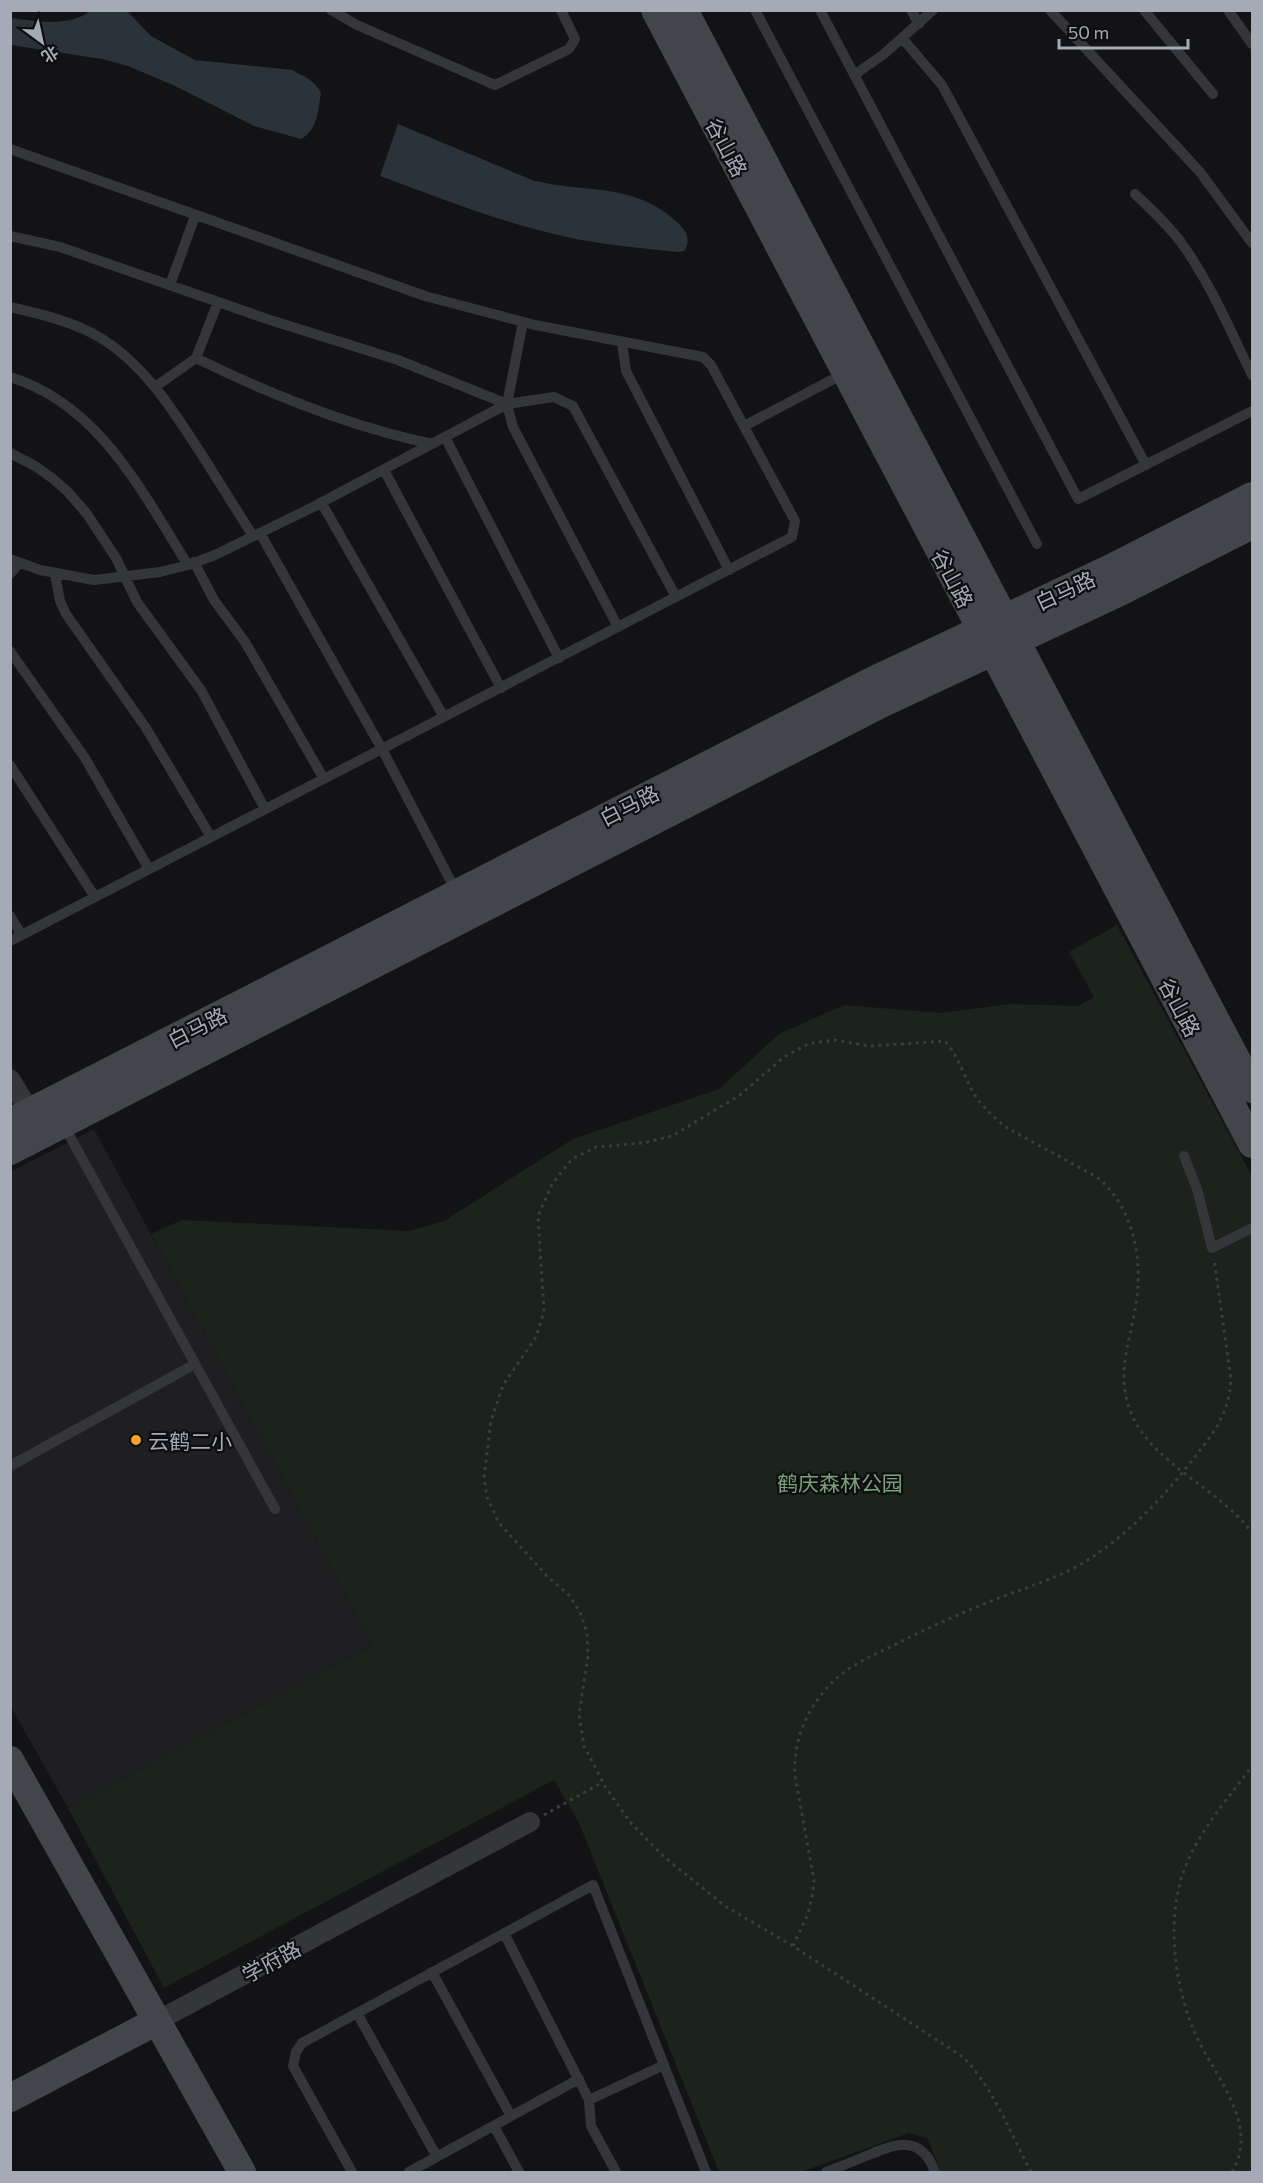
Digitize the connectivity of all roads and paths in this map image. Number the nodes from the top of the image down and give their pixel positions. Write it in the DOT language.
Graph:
graph roads {
  1 [pos="561,10"];
  2 [pos="655,10"];
  3 [pos="684,10"];
  4 [pos="755,10"];
  5 [pos="820,10"];
  6 [pos="911,10"];
  7 [pos="933,10"];
  8 [pos="1050,10"];
  9 [pos="1144,10"];
  10 [pos="1228,10"];
  11 [pos="340,12"];
  12 [pos="919,24"];
  13 [pos="902,39"];
  14 [pos="1252,44"];
  15 [pos="854,75"];
  16 [pos="1213,94"];
  17 [pos="10,149"];
  18 [pos="1136,194"];
  19 [pos="195,216"];
  20 [pos="10,236"];
  21 [pos="1252,243"];
  22 [pos="170,285"];
  23 [pos="218,302"];
  24 [pos="10,307"];
  25 [pos="523,322"];
  26 [pos="622,343"];
  27 [pos="196,358"];
  28 [pos="845,372"];
  29 [pos="1252,375"];
  30 [pos="10,377"];
  31 [pos="155,387"];
  32 [pos="507,404"];
  33 [pos="1252,411"];
  34 [pos="744,426"];
  35 [pos="445,437"];
  36 [pos="432,444"];
  37 [pos="10,453"];
  38 [pos="1146,465"];
  39 [pos="384,470"];
  40 [pos="1252,496"];
  41 [pos="321,502"];
  42 [pos="1252,525"];
  43 [pos="257,535"];
  44 [pos="1037,544"];
  45 [pos="15,561"];
  46 [pos="191,563"];
  47 [pos="729,570"];
  48 [pos="10,574"];
  49 [pos="55,574"];
  50 [pos="126,577"];
  51 [pos="676,597"];
  52 [pos="618,627"];
  53 [pos="998,636"];
  54 [pos="10,651"];
  55 [pos="559,658"];
  56 [pos="501,688"];
  57 [pos="444,717"];
  58 [pos="382,749"];
  59 [pos="10,765"];
  60 [pos="324,779"];
  61 [pos="265,809"];
  62 [pos="211,837"];
  63 [pos="149,869"];
  64 [pos="457,894"];
  65 [pos="95,897"];
  66 [pos="10,916"];
  67 [pos="22,935"];
  68 [pos="10,941"];
  69 [pos="10,1079"];
  70 [pos="1252,1089"];
  71 [pos="20,1117"];
  72 [pos="63,1124"];
  73 [pos="1252,1144"];
  74 [pos="10,1151"];
  75 [pos="1184,1156"];
  76 [pos="1252,1228"];
  77 [pos="1212,1248"];
  78 [pos="195,1364"];
  79 [pos="10,1466"];
  80 [pos="1184,1471"];
  81 [pos="275,1509"];
  82 [pos="1252,1533"];
  83 [pos="10,1760"];
  84 [pos="1252,1766"];
  85 [pos="603,1782"];
  86 [pos="530,1822"];
  87 [pos="504,1933"];
  88 [pos="793,1946"];
  89 [pos="432,1972"];
  90 [pos="357,2013"];
  91 [pos="157,2021"];
  92 [pos="664,2066"];
  93 [pos="579,2079"];
  94 [pos="10,2098"];
  95 [pos="589,2100"];
  96 [pos="511,2116"];
  97 [pos="494,2126"];
  98 [pos="437,2157"];
  99 [pos="242,2172"];
  100 [pos="352,2172"];
  101 [pos="409,2172"];
  102 [pos="519,2172"];
  103 [pos="616,2172"];
  104 [pos="706,2172"];
  105 [pos="826,2172"];
  106 [pos="935,2172"];
  107 [pos="1031,2172"];
  108 [pos="1232,2172"];
  1 -- 11 [label="lane"];
  2 -- 28 [label="street, 谷山路"];
  3 -- 53 [label="street, 谷山路"];
  4 -- 44 [label="lane"];
  5 -- 15 [label="lane"];
  6 -- 12 [label="lane"];
  7 -- 12 [label="lane"];
  8 -- 21 [label="lane"];
  9 -- 16 [label="lane"];
  10 -- 14 [label="lane"];
  12 -- 13 [label="lane"];
  13 -- 15 [label="lane"];
  13 -- 38 [label="lane"];
  15 -- 38 [label="lane"];
  17 -- 19 [label="lane"];
  18 -- 29 [label="lane"];
  19 -- 22 [label="lane"];
  19 -- 25 [label="lane"];
  20 -- 22 [label="lane"];
  22 -- 23 [label="lane"];
  23 -- 27 [label="lane"];
  23 -- 32 [label="lane"];
  24 -- 31 [label="lane"];
  25 -- 26 [label="lane"];
  25 -- 32 [label="lane"];
  26 -- 34 [label="lane"];
  26 -- 47 [label="lane"];
  27 -- 31 [label="lane"];
  27 -- 36 [label="lane"];
  28 -- 34 [label="lane"];
  28 -- 53 [label="street, 谷山路"];
  30 -- 46 [label="lane"];
  31 -- 43 [label="lane"];
  32 -- 35 [label="lane"];
  32 -- 51 [label="lane"];
  32 -- 52 [label="lane"];
  33 -- 38 [label="lane"];
  34 -- 47 [label="lane"];
  35 -- 36 [label="lane"];
  35 -- 55 [label="lane"];
  36 -- 39 [label="lane"];
  37 -- 50 [label="lane"];
  39 -- 41 [label="lane"];
  39 -- 56 [label="lane"];
  40 -- 53 [label="street, 白马路"];
  41 -- 43 [label="lane"];
  41 -- 57 [label="lane"];
  42 -- 53 [label="street, 白马路"];
  43 -- 46 [label="lane"];
  43 -- 58 [label="lane"];
  45 -- 48 [label="lane"];
  45 -- 49 [label="lane"];
  46 -- 50 [label="lane"];
  46 -- 60 [label="lane"];
  47 -- 51 [label="lane"];
  49 -- 50 [label="lane"];
  49 -- 62 [label="lane"];
  50 -- 61 [label="lane"];
  51 -- 52 [label="lane"];
  52 -- 55 [label="lane"];
  53 -- 64 [label="street, 白马路"];
  53 -- 70 [label="street, 谷山路"];
  53 -- 72 [label="street, 白马路"];
  53 -- 73 [label="street, 谷山路"];
  54 -- 63 [label="lane"];
  55 -- 56 [label="lane"];
  56 -- 57 [label="lane"];
  57 -- 58 [label="lane"];
  58 -- 60 [label="lane"];
  58 -- 64 [label="lane"];
  59 -- 65 [label="lane"];
  60 -- 61 [label="lane"];
  61 -- 62 [label="lane"];
  62 -- 63 [label="lane"];
  63 -- 65 [label="lane"];
  64 -- 71 [label="street, 白马路"];
  65 -- 67 [label="lane"];
  66 -- 67 [label="lane"];
  67 -- 68 [label="lane"];
  69 -- 71 [label="street"];
  72 -- 74 [label="street, 白马路"];
  72 -- 78 [label="lane"];
  75 -- 77 [label="lane"];
  76 -- 77 [label="lane"];
  77 -- 80 [label="path"];
  78 -- 79 [label="lane"];
  78 -- 81 [label="lane"];
  80 -- 82 [label="path"];
  80 -- 85 [label="path"];
  80 -- 88 [label="path"];
  83 -- 91 [label="street"];
  84 -- 108 [label="path"];
  85 -- 86 [label="path"];
  85 -- 88 [label="path"];
  86 -- 91 [label="street, 学府路"];
  87 -- 89 [label="lane"];
  87 -- 92 [label="lane"];
  87 -- 93 [label="lane"];
  88 -- 107 [label="path"];
  89 -- 90 [label="lane"];
  89 -- 96 [label="lane"];
  90 -- 98 [label="lane"];
  90 -- 100 [label="lane"];
  91 -- 94 [label="street, 学府路"];
  91 -- 99 [label="street"];
  92 -- 95 [label="lane"];
  92 -- 104 [label="lane"];
  93 -- 95 [label="lane"];
  93 -- 96 [label="lane"];
  95 -- 103 [label="lane"];
  96 -- 97 [label="lane"];
  97 -- 98 [label="lane"];
  97 -- 102 [label="lane"];
  98 -- 101 [label="lane"];
  105 -- 106 [label="lane"];
}
